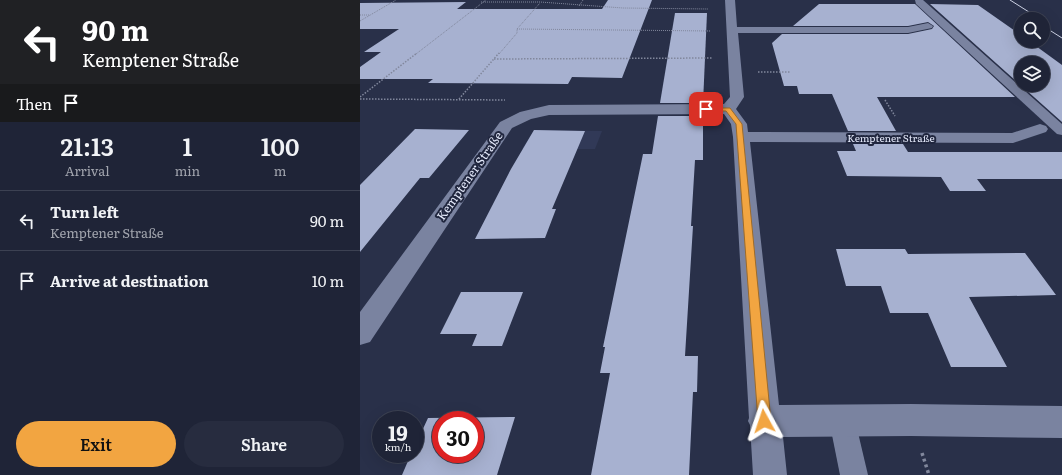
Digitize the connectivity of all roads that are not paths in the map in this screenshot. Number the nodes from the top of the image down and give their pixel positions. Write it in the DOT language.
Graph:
graph roads {
  1 [pos="919,0"];
  2 [pos="730,4"];
  3 [pos="928,26"];
  4 [pos="946,26"];
  5 [pos="732,31"];
  6 [pos="728,109"];
  7 [pos="1040,128"];
  8 [pos="1061,130"];
  9 [pos="741,137"];
  10 [pos="360,333"];
  11 [pos="842,420"];
  12 [pos="764,421"];
  13 [pos="1062,422"];
  14 [pos="770,475"];
  15 [pos="854,475"];
  1 -- 4 [label="lane"];
  2 -- 5 [label="street"];
  3 -- 4 [label="lane"];
  3 -- 5 [label="street"];
  4 -- 8 [label="lane"];
  5 -- 6 [label="street"];
  6 -- 9 [label="street"];
  6 -- 10 [label="street, Kemptener Straße"];
  7 -- 8 [label="lane"];
  7 -- 9 [label="street, Kemptener Straße"];
  9 -- 12 [label="street"];
  11 -- 12 [label="street"];
  11 -- 13 [label="street"];
  11 -- 15 [label="lane"];
  12 -- 14 [label="street"];
}
